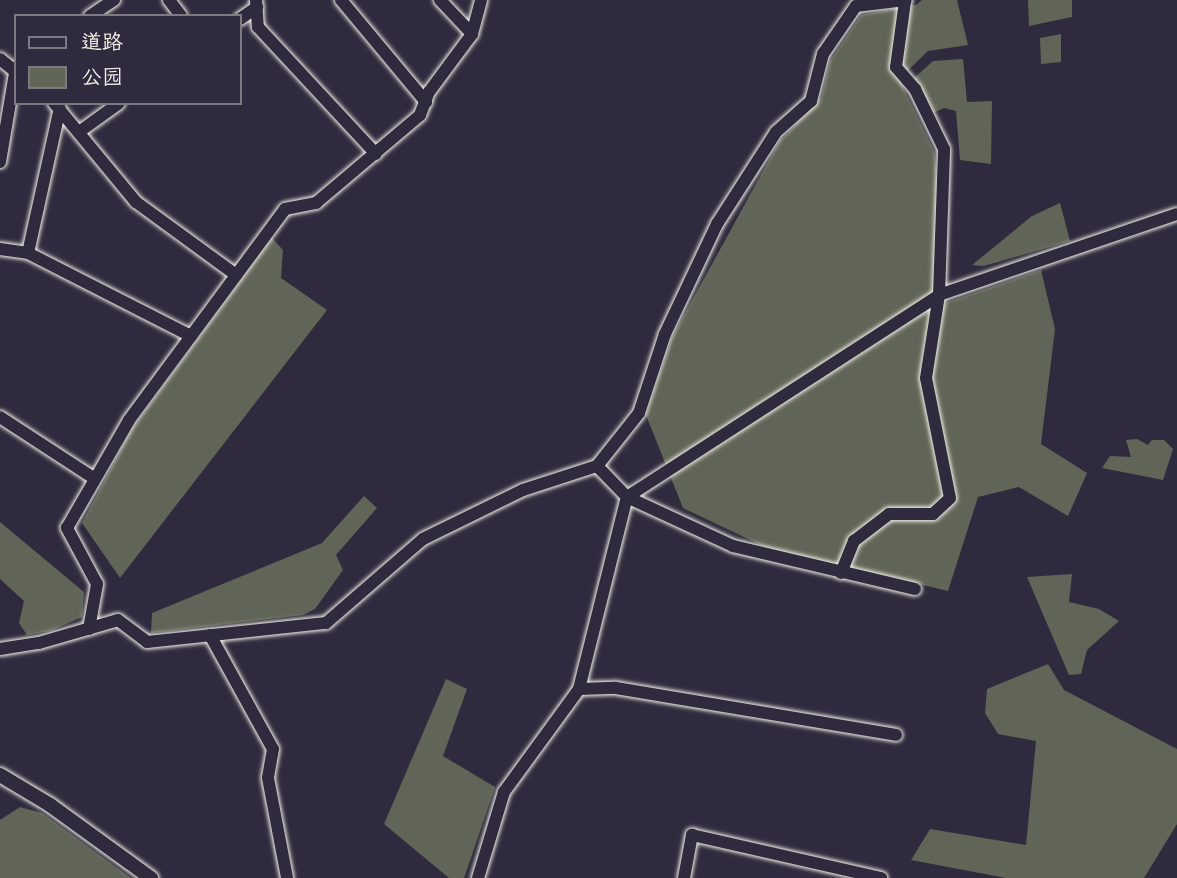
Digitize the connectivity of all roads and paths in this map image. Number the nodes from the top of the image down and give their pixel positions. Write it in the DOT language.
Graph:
graph roads {
  1 [pos="114,0"];
  2 [pos="341,0"];
  3 [pos="440,0"];
  4 [pos="481,0"];
  5 [pos="906,0"];
  6 [pos="257,4"];
  7 [pos="93,14"];
  8 [pos="242,17"];
  9 [pos="472,34"];
  10 [pos="14,75"];
  11 [pos="426,102"];
  12 [pos="117,105"];
  13 [pos="57,106"];
  14 [pos="79,132"];
  15 [pos="376,154"];
  16 [pos="0,162"];
  17 [pos="1177,214"];
  18 [pos="0,249"];
  19 [pos="28,253"];
  20 [pos="236,275"];
  21 [pos="939,295"];
  22 [pos="191,336"];
  23 [pos="0,418"];
  24 [pos="597,466"];
  25 [pos="95,479"];
  26 [pos="628,497"];
  27 [pos="841,573"];
  28 [pos="915,589"];
  29 [pos="89,629"];
  30 [pos="210,635"];
  31 [pos="0,649"];
  32 [pos="579,689"];
  33 [pos="896,735"];
  34 [pos="0,775"];
  35 [pos="151,878"];
  36 [pos="287,878"];
  37 [pos="478,878"];
  38 [pos="684,878"];
  39 [pos="881,878"];
  1 -- 7 [label="street"];
  2 -- 11 [label="street"];
  3 -- 9 [label="street"];
  4 -- 9 [label="street"];
  5 -- 21 [label="street"];
  5 -- 24 [label="street"];
  6 -- 8 [label="street"];
  6 -- 15 [label="street"];
  9 -- 11 [label="street"];
  10 -- 16 [label="street"];
  11 -- 15 [label="street"];
  12 -- 14 [label="street"];
  13 -- 14 [label="street"];
  13 -- 19 [label="street"];
  14 -- 20 [label="street"];
  15 -- 20 [label="street"];
  17 -- 21 [label="street"];
  18 -- 19 [label="street"];
  19 -- 22 [label="street"];
  20 -- 22 [label="street"];
  21 -- 26 [label="street"];
  21 -- 27 [label="street"];
  22 -- 25 [label="street"];
  23 -- 25 [label="street"];
  24 -- 26 [label="street"];
  24 -- 30 [label="street"];
  25 -- 29 [label="street"];
  26 -- 27 [label="street"];
  26 -- 32 [label="street"];
  27 -- 28 [label="street"];
  29 -- 30 [label="street"];
  29 -- 31 [label="street"];
  30 -- 36 [label="street"];
  32 -- 33 [label="street"];
  32 -- 37 [label="street"];
  34 -- 35 [label="street"];
  38 -- 39 [label="street"];
}
